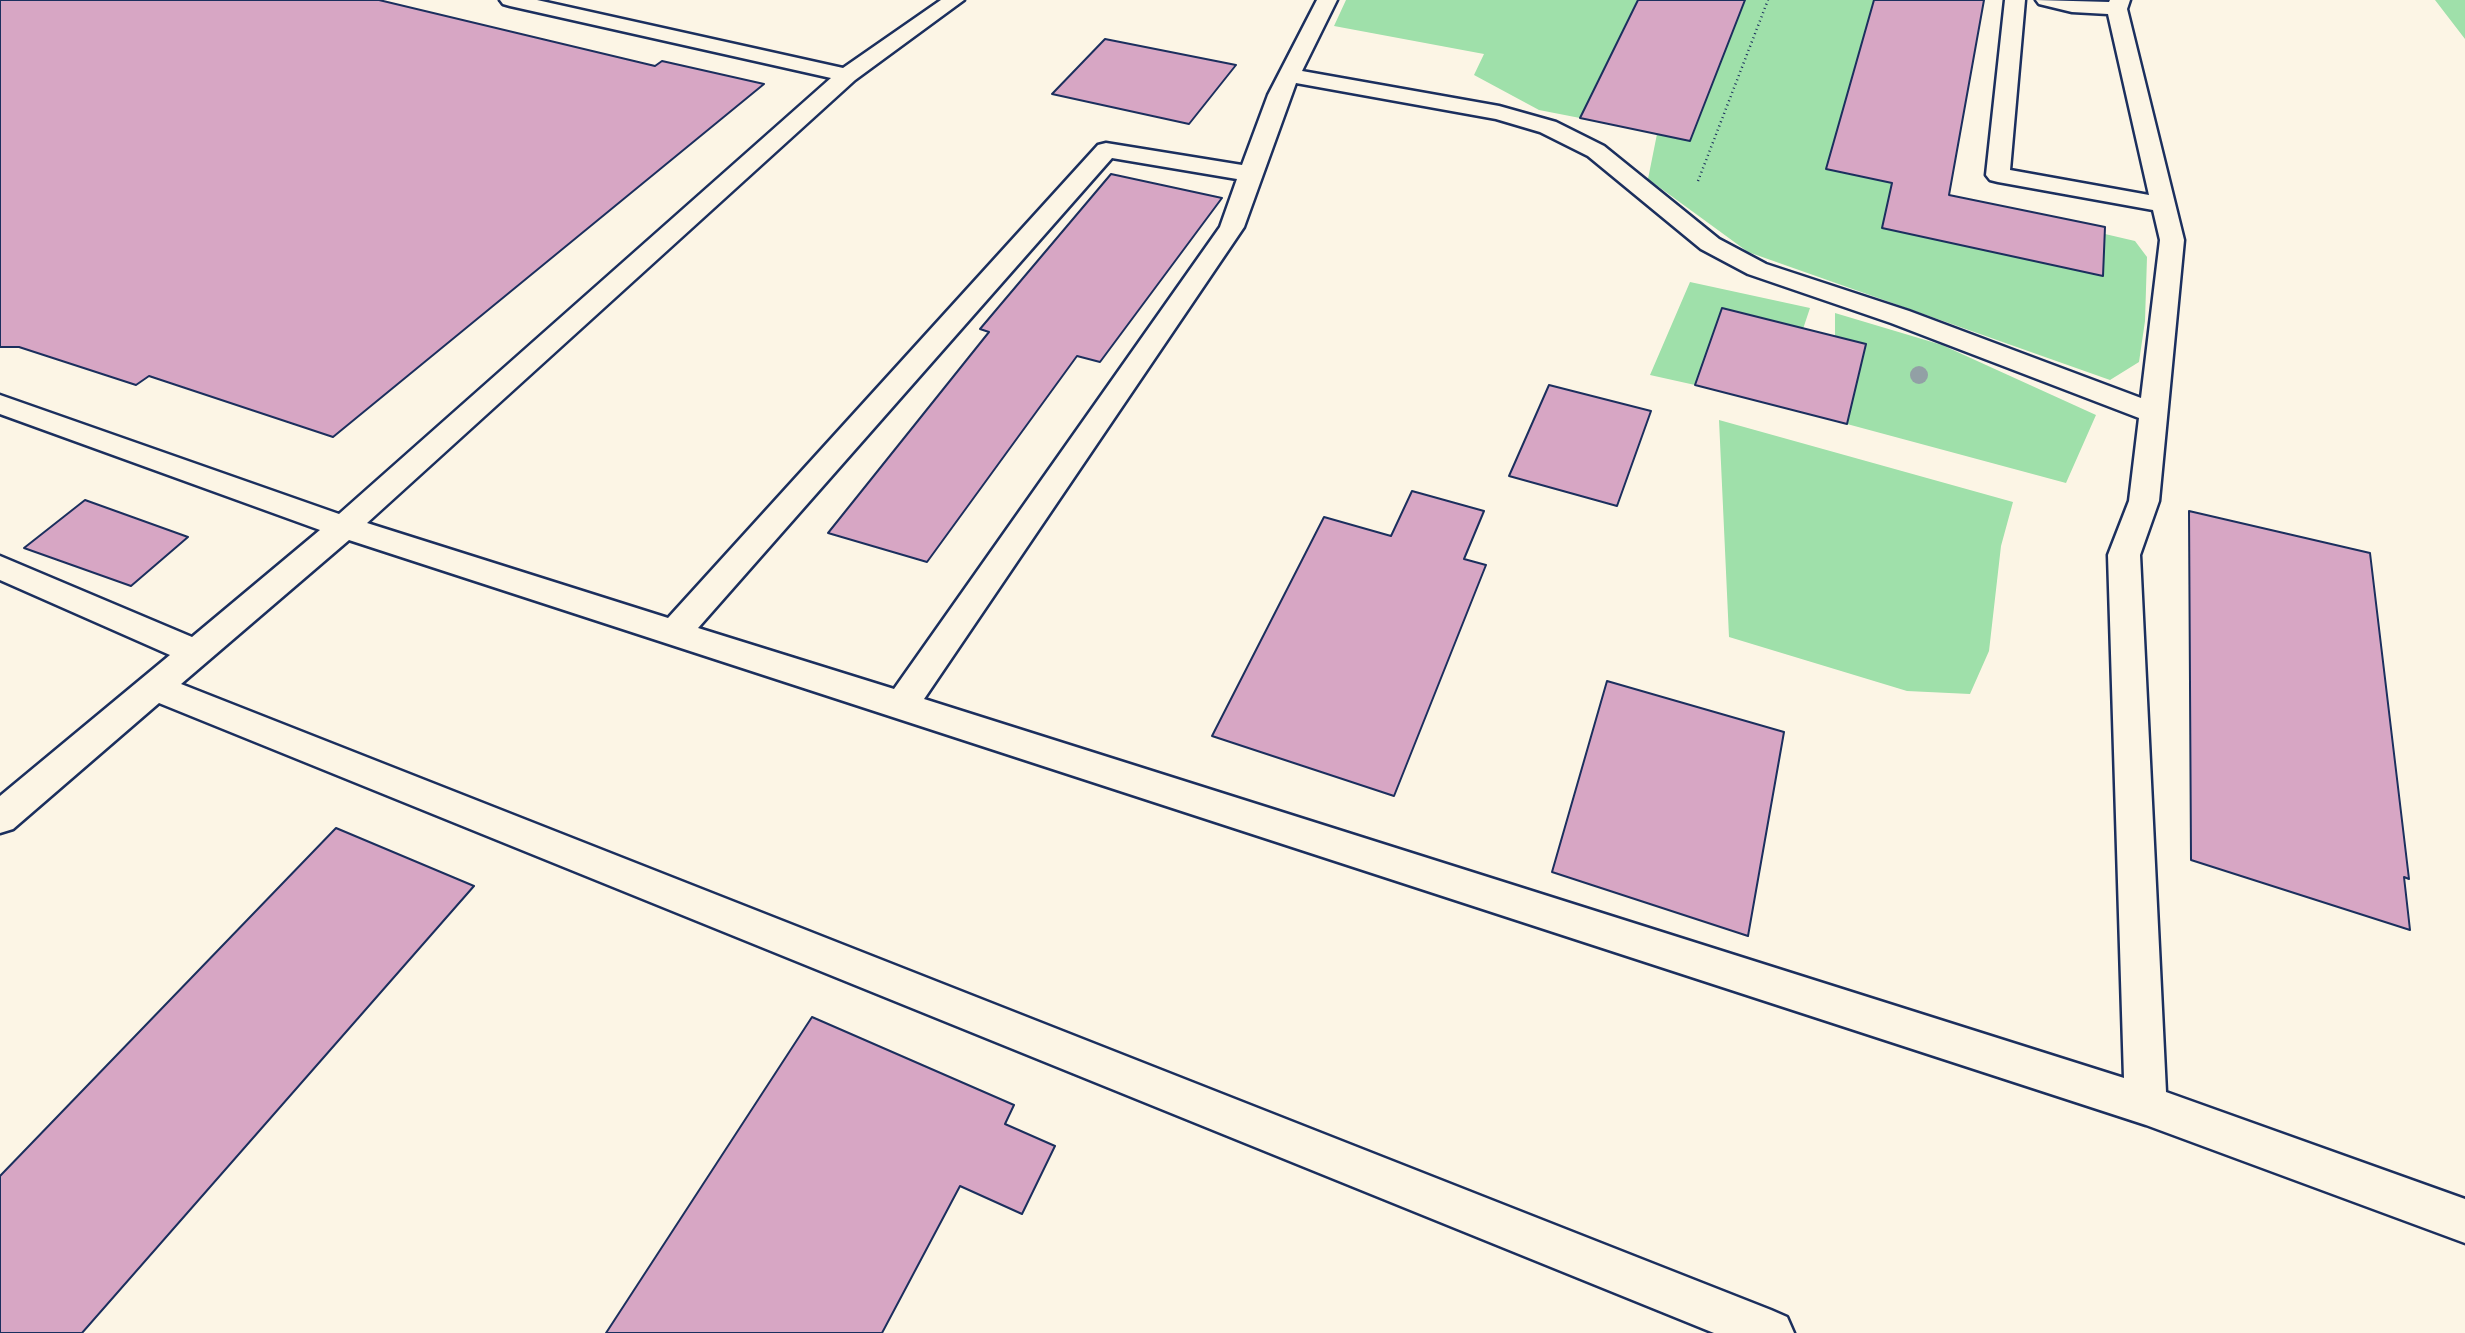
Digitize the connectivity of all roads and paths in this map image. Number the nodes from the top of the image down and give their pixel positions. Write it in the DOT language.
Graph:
graph roads {
  1 [pos="510,0"];
  2 [pos="954,0"];
  3 [pos="1327,0"];
  4 [pos="1768,0"];
  5 [pos="2015,0"];
  6 [pos="2046,0"];
  7 [pos="2118,5"];
  8 [pos="847,75"];
  9 [pos="1289,75"];
  10 [pos="1251,174"];
  11 [pos="2164,205"];
  12 [pos="1682,220"];
  13 [pos="0,404"];
  14 [pos="2154,413"];
  15 [pos="344,527"];
  16 [pos="0,567"];
  17 [pos="674,633"];
  18 [pos="195,652"];
  19 [pos="154,687"];
  20 [pos="901,706"];
  21 [pos="0,818"];
  22 [pos="2146,1105"];
  23 [pos="2465,1221"];
  24 [pos="1771,1333"];
  1 -- 8 [label="lane"];
  2 -- 8 [label="lane"];
  3 -- 9 [label="lane"];
  4 -- 12 [label="path"];
  5 -- 11 [label="lane"];
  6 -- 7 [label="lane"];
  7 -- 11 [label="lane"];
  8 -- 15 [label="lane"];
  9 -- 10 [label="lane"];
  9 -- 12 [label="lane"];
  10 -- 17 [label="lane"];
  10 -- 20 [label="lane"];
  11 -- 14 [label="lane"];
  12 -- 14 [label="lane"];
  13 -- 15 [label="lane"];
  14 -- 22 [label="lane"];
  15 -- 17 [label="lane"];
  15 -- 18 [label="lane"];
  16 -- 18 [label="lane"];
  17 -- 20 [label="lane"];
  18 -- 19 [label="lane"];
  19 -- 21 [label="lane"];
  19 -- 24 [label="lane"];
  20 -- 22 [label="lane"];
  22 -- 23 [label="lane"];
}
